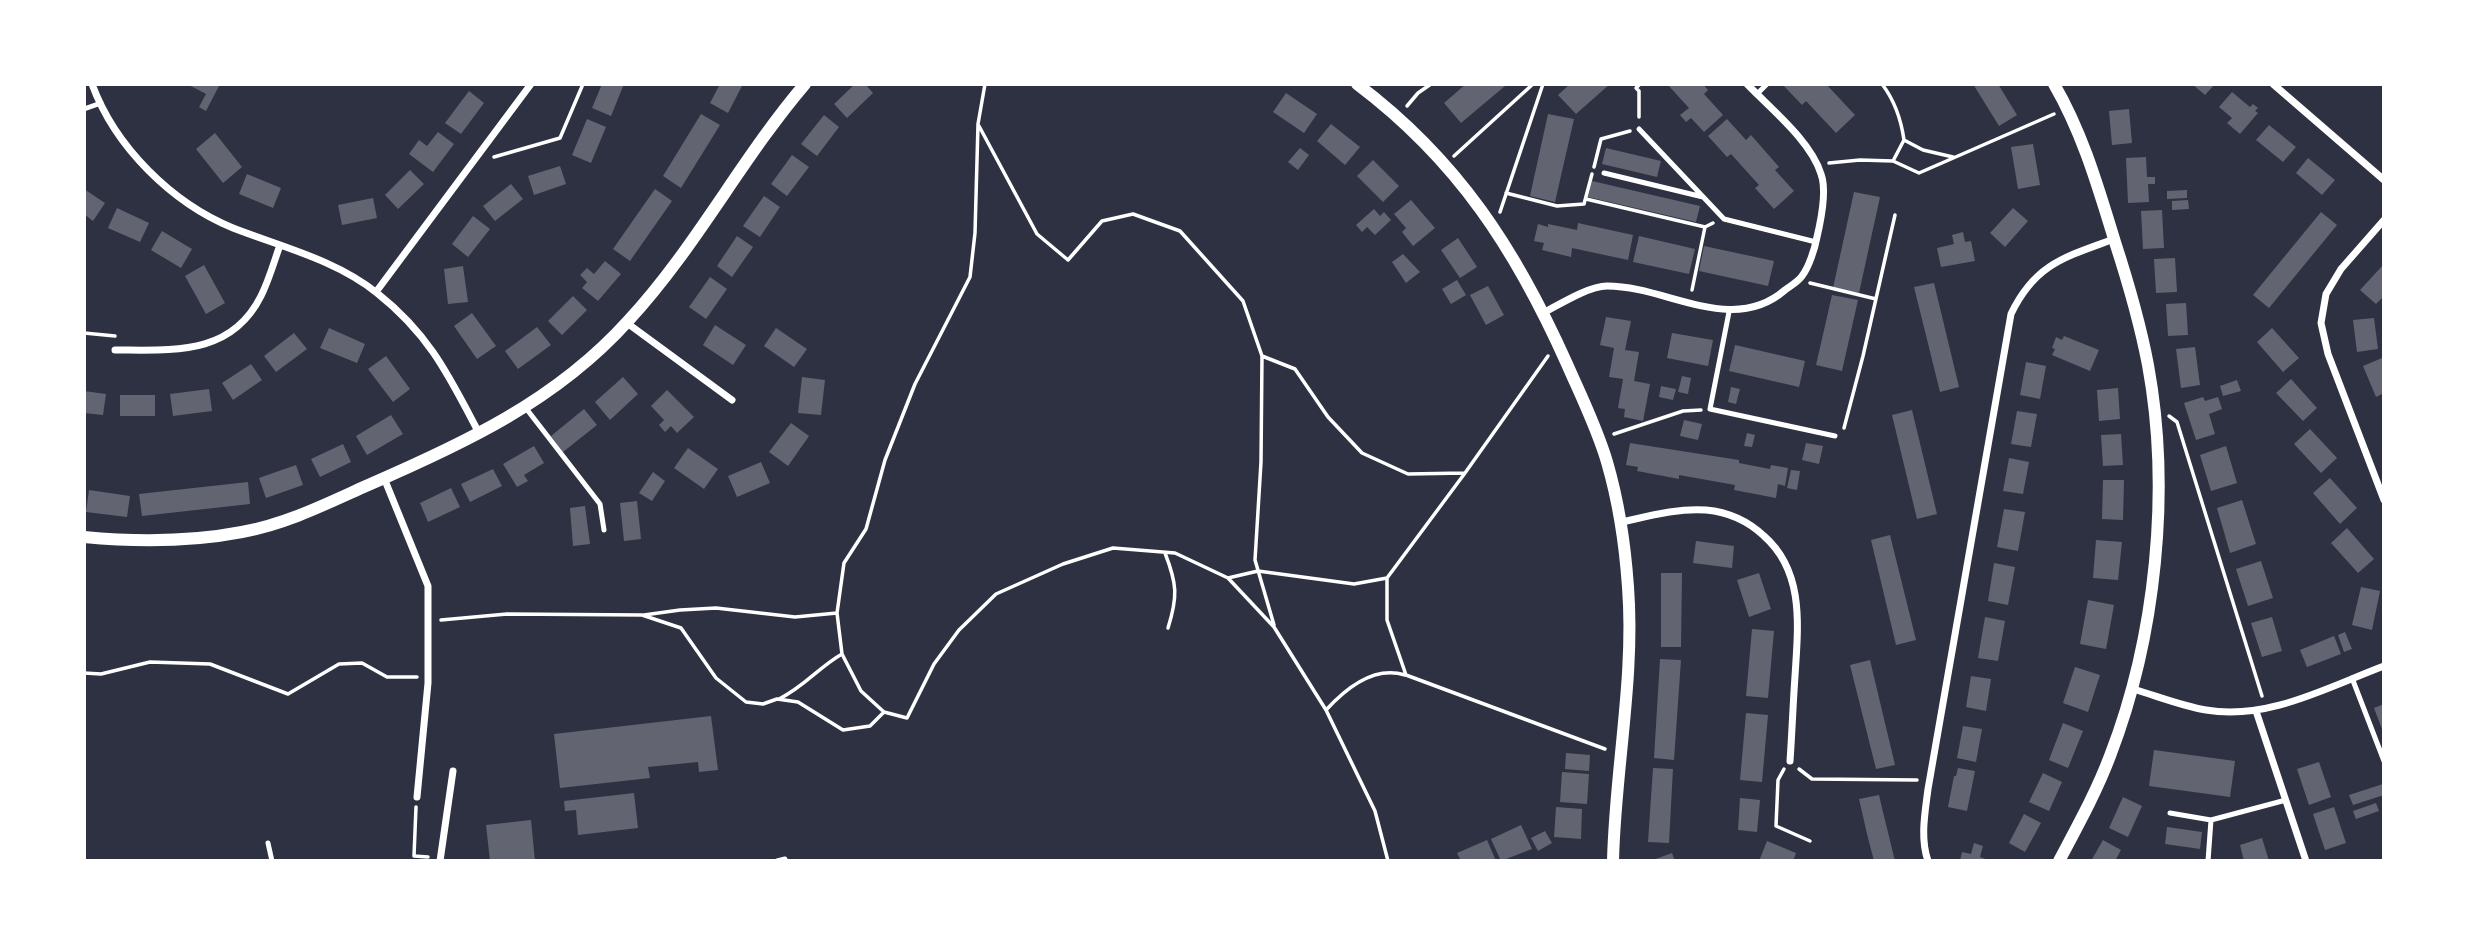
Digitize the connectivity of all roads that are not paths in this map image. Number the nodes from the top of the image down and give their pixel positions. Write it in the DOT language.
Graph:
graph roads {
  1 [pos="92,84"];
  2 [pos="531,84"];
  3 [pos="805,84"];
  4 [pos="1357,84"];
  5 [pos="1747,84"];
  6 [pos="1767,84"];
  7 [pos="2054,84"];
  8 [pos="2273,84"];
  9 [pos="1757,94"];
  10 [pos="101,103"];
  11 [pos="84,109"];
  12 [pos="1639,129"];
  13 [pos="1604,173"];
  14 [pos="2384,180"];
  15 [pos="1704,197"];
  16 [pos="2384,220"];
  17 [pos="2114,239"];
  18 [pos="1816,242"];
  19 [pos="280,246"];
  20 [pos="376,292"];
  21 [pos="1729,312"];
  22 [pos="1543,313"];
  23 [pos="627,323"];
  24 [pos="115,350"];
  25 [pos="732,400"];
  26 [pos="525,407"];
  27 [pos="479,434"];
  28 [pos="1835,436"];
  29 [pos="384,478"];
  30 [pos="2384,500"];
  31 [pos="1622,522"];
  32 [pos="604,530"];
  33 [pos="84,537"];
  34 [pos="2384,666"];
  35 [pos="2352,678"];
  36 [pos="2133,689"];
  37 [pos="2256,711"];
  38 [pos="1790,761"];
  39 [pos="2384,761"];
  40 [pos="453,771"];
  41 [pos="417,797"];
  42 [pos="2286,800"];
  43 [pos="2170,813"];
  44 [pos="2211,820"];
  45 [pos="268,843"];
  46 [pos="785,859"];
  47 [pos="440,860"];
  48 [pos="272,861"];
  49 [pos="777,861"];
  50 [pos="1614,861"];
  51 [pos="1928,861"];
  52 [pos="2059,861"];
  53 [pos="2208,861"];
  54 [pos="2306,861"];
  1 -- 10 [label="street"];
  2 -- 20 [label="street"];
  3 -- 23 [label="street"];
  4 -- 22 [label="street"];
  5 -- 9 [label="street"];
  6 -- 9 [label="lane"];
  7 -- 17 [label="street"];
  8 -- 14 [label="street"];
  9 -- 18 [label="street"];
  10 -- 11 [label="lane"];
  10 -- 19 [label="street"];
  12 -- 15 [label="lane"];
  13 -- 15 [label="lane"];
  15 -- 18 [label="lane"];
  16 -- 30 [label="street"];
  17 -- 36 [label="street"];
  17 -- 51 [label="street"];
  18 -- 21 [label="street"];
  19 -- 20 [label="street"];
  19 -- 24 [label="street"];
  20 -- 27 [label="street"];
  21 -- 22 [label="street"];
  21 -- 28 [label="lane"];
  22 -- 31 [label="street"];
  23 -- 25 [label="street"];
  23 -- 26 [label="street"];
  26 -- 27 [label="street"];
  26 -- 32 [label="lane"];
  27 -- 29 [label="street"];
  29 -- 33 [label="street"];
  29 -- 41 [label="street"];
  31 -- 38 [label="street"];
  31 -- 50 [label="street"];
  34 -- 35 [label="street"];
  35 -- 37 [label="street"];
  35 -- 39 [label="lane"];
  36 -- 37 [label="street"];
  36 -- 52 [label="street"];
  37 -- 42 [label="street"];
  40 -- 47 [label="street"];
  42 -- 44 [label="lane"];
  42 -- 54 [label="street"];
  43 -- 44 [label="lane"];
  44 -- 53 [label="lane"];
  45 -- 48 [label="lane"];
  46 -- 49 [label="lane"];
}
